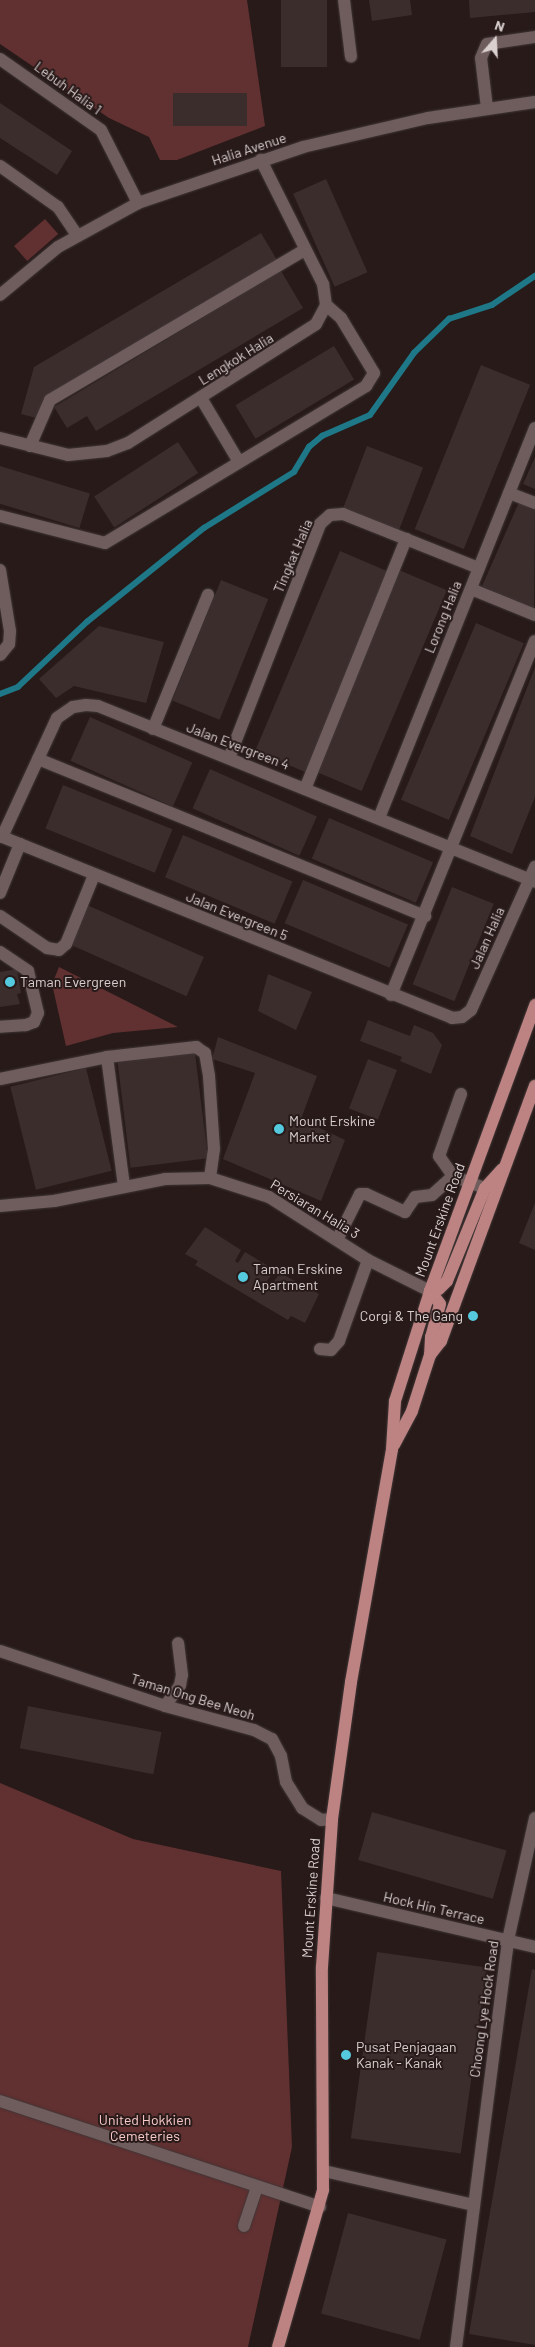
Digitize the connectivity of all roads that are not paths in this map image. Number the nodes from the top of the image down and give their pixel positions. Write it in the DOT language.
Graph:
graph roads {
  1 [pos="344,0"];
  2 [pos="535,38"];
  3 [pos="351,57"];
  4 [pos="0,58"];
  5 [pos="535,102"];
  6 [pos="487,108"];
  7 [pos="261,160"];
  8 [pos="0,166"];
  9 [pos="138,203"];
  10 [pos="77,236"];
  11 [pos="305,250"];
  12 [pos="0,295"];
  13 [pos="326,305"];
  14 [pos="201,398"];
  15 [pos="535,428"];
  16 [pos="0,438"];
  17 [pos="30,446"];
  18 [pos="239,462"];
  19 [pos="509,493"];
  20 [pos="535,503"];
  21 [pos="0,516"];
  22 [pos="406,538"];
  23 [pos="479,568"];
  24 [pos="0,570"];
  25 [pos="471,589"];
  26 [pos="208,595"];
  27 [pos="535,615"];
  28 [pos="535,641"];
  29 [pos="0,655"];
  30 [pos="153,729"];
  31 [pos="228,758"];
  32 [pos="38,759"];
  33 [pos="305,789"];
  34 [pos="379,818"];
  35 [pos="1,836"];
  36 [pos="20,844"];
  37 [pos="452,850"];
  38 [pos="535,867"];
  39 [pos="94,875"];
  40 [pos="532,881"];
  41 [pos="0,892"];
  42 [pos="0,916"];
  43 [pos="424,916"];
  44 [pos="0,952"];
  45 [pos="391,995"];
  46 [pos="535,1005"];
  47 [pos="462,1017"];
  48 [pos="532,1024"];
  49 [pos="0,1027"];
  50 [pos="107,1057"];
  51 [pos="0,1079"];
  52 [pos="535,1086"];
  53 [pos="461,1094"];
  54 [pos="508,1162"];
  55 [pos="453,1176"];
  56 [pos="210,1178"];
  57 [pos="470,1182"];
  58 [pos="124,1187"];
  59 [pos="485,1188"];
  60 [pos="1,1202"];
  61 [pos="338,1238"];
  62 [pos="368,1260"];
  63 [pos="430,1291"];
  64 [pos="320,1349"];
  65 [pos="430,1354"];
  66 [pos="392,1449"];
  67 [pos="178,1643"];
  68 [pos="0,1651"];
  69 [pos="165,1706"];
  70 [pos="535,1818"];
  71 [pos="332,1819"];
  72 [pos="326,1898"];
  73 [pos="508,1940"];
  74 [pos="535,1947"];
  75 [pos="0,2101"];
  76 [pos="324,2171"];
  77 [pos="257,2187"];
  78 [pos="474,2205"];
  79 [pos="320,2207"];
  80 [pos="244,2226"];
  81 [pos="278,2347"];
  82 [pos="456,2347"];
  1 -- 3 [label="street"];
  2 -- 6 [label="street"];
  4 -- 9 [label="street, Lebuh Halia 1"];
  5 -- 6 [label="street, Halia Avenue"];
  6 -- 7 [label="street, Halia Avenue"];
  7 -- 9 [label="street, Halia Avenue"];
  7 -- 11 [label="street"];
  8 -- 10 [label="street"];
  9 -- 10 [label="street, Halia Avenue"];
  10 -- 12 [label="street, Halia Avenue"];
  11 -- 13 [label="street"];
  11 -- 17 [label="street"];
  13 -- 14 [label="street, Lengkok Halia"];
  13 -- 18 [label="street"];
  14 -- 17 [label="street, Lengkok Halia"];
  14 -- 18 [label="street"];
  15 -- 19 [label="street, Lorong Halia"];
  16 -- 17 [label="street, Lengkok Halia"];
  18 -- 21 [label="street"];
  19 -- 20 [label="street"];
  19 -- 23 [label="street, Lorong Halia"];
  22 -- 23 [label="street, Tingkat Halia"];
  22 -- 31 [label="street, Tingkat Halia"];
  22 -- 33 [label="street"];
  23 -- 25 [label="street, Lorong Halia"];
  24 -- 29 [label="street"];
  25 -- 27 [label="street"];
  25 -- 34 [label="street, Lorong Halia"];
  26 -- 30 [label="street"];
  28 -- 37 [label="street"];
  30 -- 31 [label="street, Jalan Evergreen 4"];
  30 -- 32 [label="street, Jalan Evergreen 4"];
  31 -- 33 [label="street, Jalan Evergreen 4"];
  32 -- 35 [label="street, Jalan Evergreen 4"];
  32 -- 43 [label="street"];
  33 -- 34 [label="street, Jalan Evergreen 4"];
  34 -- 37 [label="street, Jalan Evergreen 4"];
  35 -- 36 [label="street, Jalan Evergreen 5"];
  36 -- 39 [label="street, Jalan Evergreen 5"];
  36 -- 41 [label="street"];
  37 -- 40 [label="street, Jalan Evergreen 4"];
  37 -- 43 [label="street"];
  38 -- 40 [label="street, Jalan Halia"];
  39 -- 42 [label="street"];
  39 -- 45 [label="street, Jalan Evergreen 5"];
  40 -- 47 [label="street, Jalan Halia"];
  43 -- 45 [label="street"];
  44 -- 49 [label="street"];
  45 -- 47 [label="street, Jalan Evergreen 5"];
  46 -- 48 [label="main road, Mount Erskine Road"];
  48 -- 57 [label="main road, Mount Erskine Road"];
  50 -- 51 [label="street"];
  50 -- 56 [label="street"];
  50 -- 58 [label="street"];
  52 -- 54 [label="main road, Mount Erskine Road"];
  53 -- 55 [label="street"];
  54 -- 59 [label="main road"];
  54 -- 65 [label="main road, Mount Erskine Road"];
  55 -- 57 [label="street"];
  55 -- 61 [label="street"];
  56 -- 58 [label="street, Persiaran Halia 3"];
  56 -- 61 [label="street, Persiaran Halia 3"];
  57 -- 59 [label="street"];
  57 -- 63 [label="main road, Mount Erskine Road"];
  58 -- 60 [label="street, Persiaran Halia 3"];
  59 -- 63 [label="main road"];
  61 -- 62 [label="street, Persiaran Halia 3"];
  62 -- 63 [label="street, Persiaran Halia 3"];
  62 -- 64 [label="street"];
  63 -- 65 [label="main road"];
  63 -- 66 [label="main road, Mount Erskine Road"];
  65 -- 66 [label="main road, Mount Erskine Road"];
  66 -- 71 [label="main road, Mount Erskine Road"];
  67 -- 69 [label="street"];
  68 -- 69 [label="street, Taman Ong Bee Neoh"];
  69 -- 71 [label="street, Taman Ong Bee Neoh"];
  70 -- 73 [label="street, Choong Lye Hock Road"];
  71 -- 72 [label="main road, Mount Erskine Road"];
  72 -- 73 [label="street, Hock Hin Terrace"];
  72 -- 76 [label="main road, Mount Erskine Road"];
  73 -- 74 [label="street, Hock Hin Terrace"];
  73 -- 78 [label="street, Choong Lye Hock Road"];
  75 -- 77 [label="street"];
  76 -- 78 [label="street"];
  76 -- 79 [label="main road, Mount Erskine Road"];
  77 -- 79 [label="street"];
  77 -- 80 [label="street"];
  78 -- 82 [label="street, Choong Lye Hock Road"];
  79 -- 81 [label="main road, Mount Erskine Road"];
}
